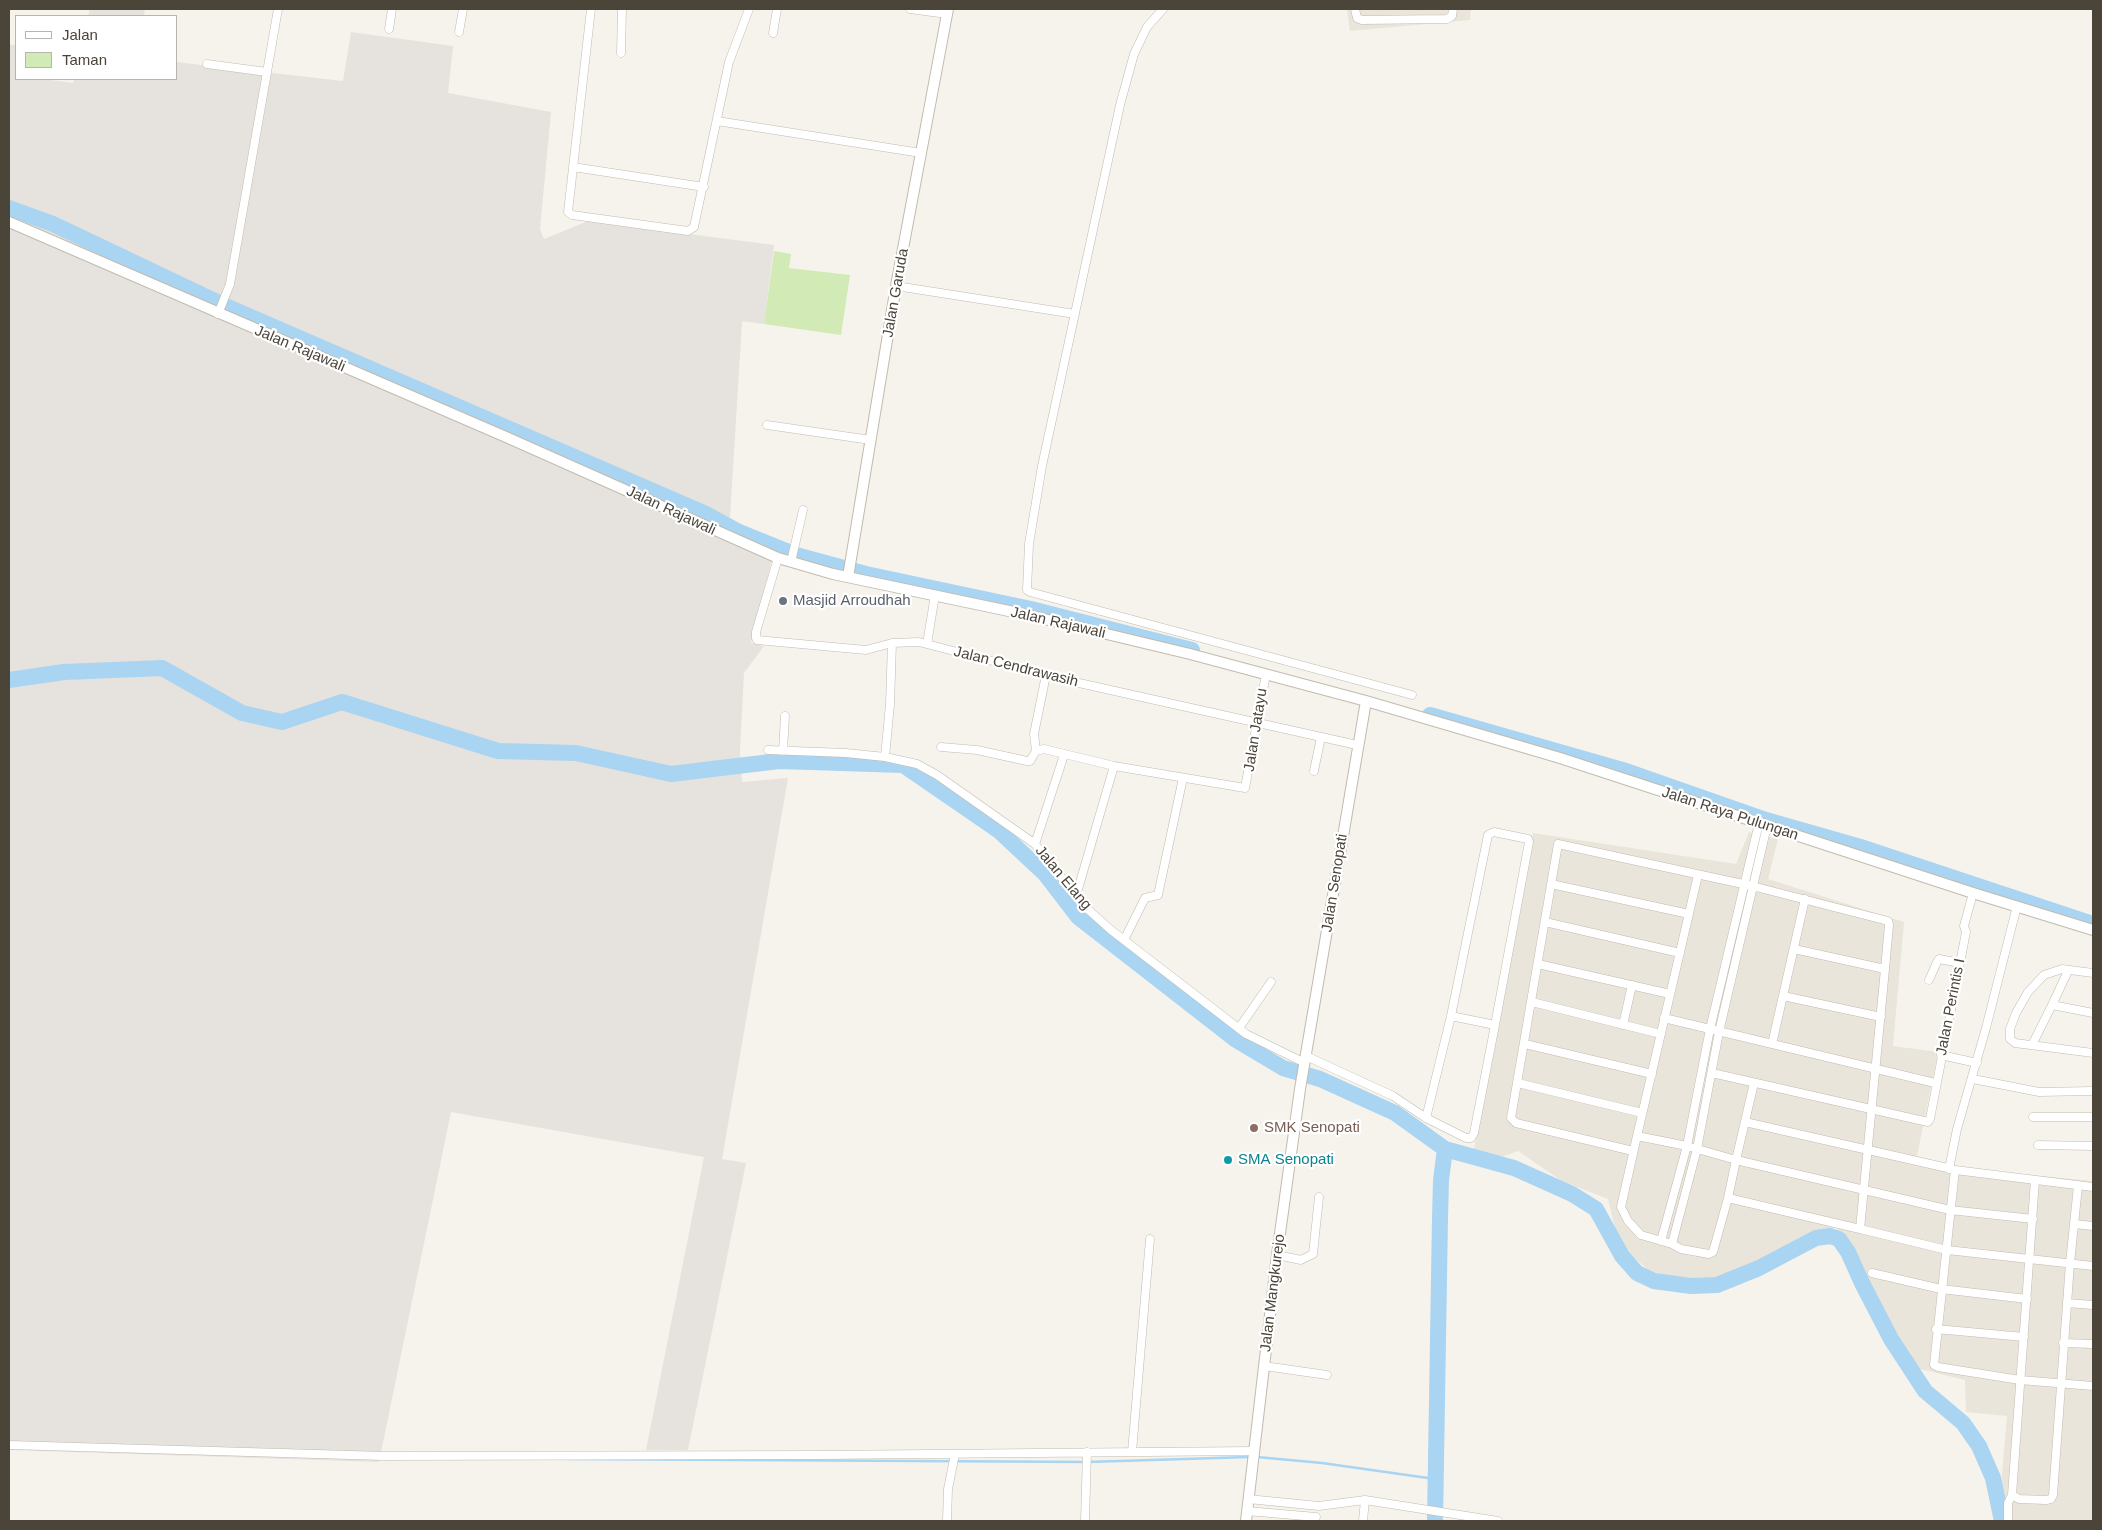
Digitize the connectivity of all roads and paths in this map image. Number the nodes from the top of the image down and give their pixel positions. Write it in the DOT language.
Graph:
graph roads {
  1 [pos="278,9"];
  2 [pos="392,9"];
  3 [pos="463,9"];
  4 [pos="591,9"];
  5 [pos="622,9"];
  6 [pos="749,9"];
  7 [pos="777,9"];
  8 [pos="910,9"];
  9 [pos="1163,9"];
  10 [pos="1355,9"];
  11 [pos="1453,9"];
  12 [pos="947,12"];
  13 [pos="389,29"];
  14 [pos="459,32"];
  15 [pos="773,33"];
  16 [pos="620,53"];
  17 [pos="207,64"];
  18 [pos="267,72"];
  19 [pos="717,122"];
  20 [pos="921,153"];
  21 [pos="573,167"];
  22 [pos="704,186"];
  23 [pos="9,222"];
  24 [pos="896,286"];
  25 [pos="220,310"];
  26 [pos="1075,314"];
  27 [pos="767,426"];
  28 [pos="872,440"];
  29 [pos="803,510"];
  30 [pos="778,558"];
  31 [pos="792,558"];
  32 [pos="849,574"];
  33 [pos="935,595"];
  34 [pos="892,643"];
  35 [pos="927,644"];
  36 [pos="1266,674"];
  37 [pos="1046,676"];
  38 [pos="1412,695"];
  39 [pos="1366,701"];
  40 [pos="785,716"];
  41 [pos="1257,722"];
  42 [pos="1322,737"];
  43 [pos="1357,745"];
  44 [pos="941,747"];
  45 [pos="768,750"];
  46 [pos="783,751"];
  47 [pos="1036,751"];
  48 [pos="1064,755"];
  49 [pos="885,757"];
  50 [pos="1114,766"];
  51 [pos="1314,770"];
  52 [pos="1183,778"];
  53 [pos="1763,825"];
  54 [pos="1035,844"];
  55 [pos="1698,875"];
  56 [pos="1552,884"];
  57 [pos="1748,885"];
  58 [pos="1973,893"];
  59 [pos="1076,896"];
  60 [pos="1805,899"];
  61 [pos="2017,906"];
  62 [pos="1689,914"];
  63 [pos="1545,922"];
  64 [pos="2093,930"];
  65 [pos="1124,940"];
  66 [pos="1794,949"];
  67 [pos="1680,953"];
  68 [pos="1960,963"];
  69 [pos="1538,964"];
  70 [pos="1886,969"];
  71 [pos="2068,970"];
  72 [pos="2093,973"];
  73 [pos="1929,980"];
  74 [pos="1271,982"];
  75 [pos="1632,986"];
  76 [pos="1670,994"];
  77 [pos="1783,996"];
  78 [pos="1532,1002"];
  79 [pos="2052,1005"];
  80 [pos="2093,1013"];
  81 [pos="1451,1016"];
  82 [pos="1881,1017"];
  83 [pos="1664,1018"];
  84 [pos="1495,1025"];
  85 [pos="1623,1025"];
  86 [pos="1239,1028"];
  87 [pos="1714,1031"];
  88 [pos="1661,1034"];
  89 [pos="1525,1044"];
  90 [pos="1772,1044"];
  91 [pos="2032,1045"];
  92 [pos="2093,1053"];
  93 [pos="1941,1055"];
  94 [pos="1305,1062"];
  95 [pos="1977,1062"];
  96 [pos="1876,1069"];
  97 [pos="1712,1073"];
  98 [pos="1652,1074"];
  99 [pos="1973,1079"];
  100 [pos="1518,1083"];
  101 [pos="1754,1083"];
  102 [pos="1936,1083"];
  103 [pos="2093,1091"];
  104 [pos="1872,1110"];
  105 [pos="1642,1113"];
  106 [pos="2033,1117"];
  107 [pos="2093,1117"];
  108 [pos="1426,1118"];
  109 [pos="1745,1122"];
  110 [pos="1637,1136"];
  111 [pos="2038,1145"];
  112 [pos="1687,1146"];
  113 [pos="2093,1146"];
  114 [pos="1697,1149"];
  115 [pos="1868,1149"];
  116 [pos="1633,1151"];
  117 [pos="1736,1160"];
  118 [pos="1952,1169"];
  119 [pos="2035,1180"];
  120 [pos="2078,1186"];
  121 [pos="2093,1187"];
  122 [pos="1864,1189"];
  123 [pos="1319,1197"];
  124 [pos="1728,1198"];
  125 [pos="1950,1210"];
  126 [pos="2033,1219"];
  127 [pos="2074,1224"];
  128 [pos="2093,1226"];
  129 [pos="1860,1230"];
  130 [pos="1150,1238"];
  131 [pos="1661,1241"];
  132 [pos="1672,1244"];
  133 [pos="1947,1250"];
  134 [pos="1277,1255"];
  135 [pos="2031,1259"];
  136 [pos="2070,1263"];
  137 [pos="2093,1266"];
  138 [pos="1872,1273"];
  139 [pos="1941,1289"];
  140 [pos="2027,1299"];
  141 [pos="2067,1303"];
  142 [pos="2093,1305"];
  143 [pos="1936,1329"];
  144 [pos="2024,1337"];
  145 [pos="2063,1343"];
  146 [pos="2093,1344"];
  147 [pos="1264,1366"];
  148 [pos="1327,1375"];
  149 [pos="2020,1380"];
  150 [pos="2060,1383"];
  151 [pos="2093,1386"];
  152 [pos="9,1445"];
  153 [pos="1132,1452"];
  154 [pos="1252,1457"];
  155 [pos="1087,1458"];
  156 [pos="954,1459"];
  157 [pos="2012,1495"];
  158 [pos="1248,1499"];
  159 [pos="1365,1500"];
  160 [pos="1319,1506"];
  161 [pos="1246,1516"];
  162 [pos="1316,1519"];
  163 [pos="947,1521"];
  164 [pos="1085,1521"];
  165 [pos="1363,1521"];
  166 [pos="1498,1521"];
  167 [pos="2008,1521"];
  1 -- 18 [label="street"];
  2 -- 13 [label="street"];
  3 -- 14 [label="street"];
  4 -- 21 [label="street"];
  5 -- 16 [label="street"];
  6 -- 19 [label="street"];
  7 -- 15 [label="street"];
  8 -- 12 [label="street"];
  9 -- 26 [label="street"];
  10 -- 11 [label="street"];
  12 -- 20 [label="street, Jalan Garuda"];
  17 -- 18 [label="street"];
  18 -- 25 [label="street"];
  19 -- 20 [label="street"];
  19 -- 22 [label="street"];
  20 -- 24 [label="street, Jalan Garuda"];
  21 -- 22 [label="street"];
  21 -- 22 [label="street"];
  23 -- 25 [label="street, Jalan Rajawali"];
  24 -- 26 [label="street"];
  24 -- 28 [label="street, Jalan Garuda"];
  25 -- 30 [label="street, Jalan Rajawali"];
  26 -- 38 [label="street"];
  27 -- 28 [label="street"];
  28 -- 32 [label="street, Jalan Garuda"];
  29 -- 31 [label="street"];
  30 -- 31 [label="street, Jalan Rajawali"];
  30 -- 34 [label="street, Jalan Cendrawasih"];
  31 -- 32 [label="street, Jalan Rajawali"];
  32 -- 33 [label="street, Jalan Rajawali"];
  33 -- 35 [label="street"];
  33 -- 36 [label="street, Jalan Rajawali"];
  34 -- 35 [label="street, Jalan Cendrawasih"];
  34 -- 49 [label="street"];
  35 -- 37 [label="street, Jalan Cendrawasih"];
  36 -- 39 [label="street, Jalan Rajawali"];
  36 -- 41 [label="street, Jalan Jatayu"];
  37 -- 41 [label="street, Jalan Cendrawasih"];
  37 -- 47 [label="street"];
  39 -- 43 [label="street, Jalan Senopati"];
  39 -- 53 [label="street, Jalan Raya Pulungan"];
  40 -- 46 [label="street"];
  41 -- 42 [label="street, Jalan Cendrawasih"];
  41 -- 52 [label="street, Jalan Jatayu"];
  42 -- 43 [label="street, Jalan Cendrawasih"];
  42 -- 51 [label="street"];
  43 -- 94 [label="street, Jalan Senopati"];
  44 -- 47 [label="street"];
  45 -- 46 [label="street, Jalan Elang"];
  46 -- 49 [label="street, Jalan Elang"];
  47 -- 48 [label="street"];
  48 -- 50 [label="street"];
  48 -- 54 [label="street"];
  49 -- 54 [label="street, Jalan Elang"];
  50 -- 52 [label="street"];
  50 -- 59 [label="street"];
  52 -- 65 [label="street"];
  53 -- 57 [label="street"];
  53 -- 58 [label="street, Jalan Raya Pulungan"];
  54 -- 59 [label="street, Jalan Elang"];
  55 -- 56 [label="street"];
  55 -- 57 [label="street"];
  55 -- 62 [label="street"];
  56 -- 62 [label="street"];
  56 -- 63 [label="street"];
  57 -- 60 [label="street"];
  57 -- 87 [label="street"];
  58 -- 61 [label="street, Jalan Raya Pulungan"];
  58 -- 68 [label="street, Jalan Perintis I"];
  59 -- 65 [label="street, Jalan Elang"];
  60 -- 66 [label="street"];
  60 -- 70 [label="street"];
  61 -- 64 [label="street, Jalan Raya Pulungan"];
  61 -- 95 [label="street"];
  62 -- 67 [label="street"];
  63 -- 67 [label="street"];
  63 -- 69 [label="street"];
  65 -- 86 [label="street, Jalan Elang"];
  66 -- 70 [label="street"];
  66 -- 77 [label="street"];
  67 -- 76 [label="street"];
  68 -- 73 [label="street"];
  68 -- 93 [label="street, Jalan Perintis I"];
  69 -- 75 [label="street"];
  69 -- 78 [label="street"];
  70 -- 82 [label="street"];
  71 -- 72 [label="street"];
  71 -- 79 [label="street"];
  71 -- 91 [label="street"];
  74 -- 86 [label="street"];
  75 -- 76 [label="street"];
  75 -- 85 [label="street"];
  76 -- 83 [label="street"];
  77 -- 82 [label="street"];
  77 -- 90 [label="street"];
  78 -- 85 [label="street"];
  78 -- 89 [label="street"];
  79 -- 80 [label="street"];
  79 -- 91 [label="street"];
  81 -- 84 [label="street"];
  81 -- 84 [label="street"];
  81 -- 108 [label="street"];
  82 -- 96 [label="street"];
  83 -- 87 [label="street"];
  83 -- 88 [label="street"];
  84 -- 108 [label="street, Jalan Elang"];
  85 -- 88 [label="street"];
  86 -- 94 [label="street, Jalan Elang"];
  87 -- 90 [label="street"];
  87 -- 97 [label="street"];
  87 -- 112 [label="street"];
  88 -- 98 [label="street"];
  89 -- 98 [label="street"];
  89 -- 100 [label="street"];
  90 -- 96 [label="street"];
  91 -- 92 [label="street"];
  93 -- 95 [label="street"];
  93 -- 102 [label="street, Jalan Perintis I"];
  94 -- 108 [label="street, Jalan Elang"];
  94 -- 134 [label="street, Jalan Mangkurejo"];
  95 -- 99 [label="street"];
  96 -- 102 [label="street"];
  96 -- 104 [label="street"];
  97 -- 101 [label="street"];
  97 -- 114 [label="street"];
  98 -- 105 [label="street"];
  99 -- 103 [label="street"];
  99 -- 118 [label="street"];
  100 -- 105 [label="street"];
  100 -- 116 [label="street"];
  101 -- 104 [label="street"];
  101 -- 109 [label="street"];
  102 -- 104 [label="street, Jalan Perintis I"];
  104 -- 115 [label="street"];
  105 -- 110 [label="street"];
  106 -- 107 [label="street"];
  109 -- 115 [label="street"];
  109 -- 117 [label="street"];
  110 -- 112 [label="street"];
  110 -- 116 [label="street"];
  111 -- 113 [label="street"];
  112 -- 114 [label="street"];
  112 -- 131 [label="street"];
  114 -- 117 [label="street"];
  114 -- 132 [label="street"];
  115 -- 118 [label="street"];
  115 -- 122 [label="street"];
  116 -- 131 [label="street"];
  117 -- 122 [label="street"];
  117 -- 124 [label="street"];
  118 -- 119 [label="street"];
  118 -- 125 [label="street"];
  119 -- 120 [label="street"];
  119 -- 126 [label="street"];
  120 -- 121 [label="street"];
  120 -- 127 [label="street"];
  122 -- 125 [label="street"];
  122 -- 129 [label="street"];
  123 -- 134 [label="street"];
  124 -- 129 [label="street"];
  124 -- 132 [label="street"];
  125 -- 126 [label="street"];
  125 -- 133 [label="street"];
  126 -- 135 [label="street"];
  127 -- 128 [label="street"];
  127 -- 136 [label="street"];
  129 -- 133 [label="street"];
  130 -- 153 [label="street"];
  131 -- 132 [label="street"];
  133 -- 135 [label="street"];
  133 -- 139 [label="street"];
  134 -- 147 [label="street, Jalan Mangkurejo"];
  135 -- 136 [label="street"];
  135 -- 140 [label="street"];
  136 -- 137 [label="street"];
  136 -- 141 [label="street"];
  138 -- 139 [label="street"];
  139 -- 140 [label="street"];
  139 -- 143 [label="street"];
  140 -- 144 [label="street"];
  141 -- 142 [label="street"];
  141 -- 145 [label="street"];
  143 -- 144 [label="street"];
  143 -- 149 [label="street"];
  144 -- 149 [label="street"];
  145 -- 146 [label="street"];
  145 -- 150 [label="street"];
  147 -- 148 [label="street"];
  147 -- 154 [label="street, Jalan Mangkurejo"];
  149 -- 150 [label="street"];
  149 -- 157 [label="street"];
  150 -- 151 [label="street"];
  150 -- 157 [label="street"];
  152 -- 156 [label="street"];
  153 -- 154 [label="street"];
  153 -- 155 [label="street"];
  154 -- 158 [label="street, Jalan Mangkurejo"];
  155 -- 156 [label="street"];
  155 -- 164 [label="street"];
  156 -- 163 [label="street"];
  157 -- 167 [label="street"];
  158 -- 160 [label="street"];
  158 -- 161 [label="street, Jalan Mangkurejo"];
  159 -- 160 [label="street"];
  159 -- 165 [label="street"];
  159 -- 166 [label="street"];
  160 -- 162 [label="street"];
  161 -- 162 [label="street"];
}
